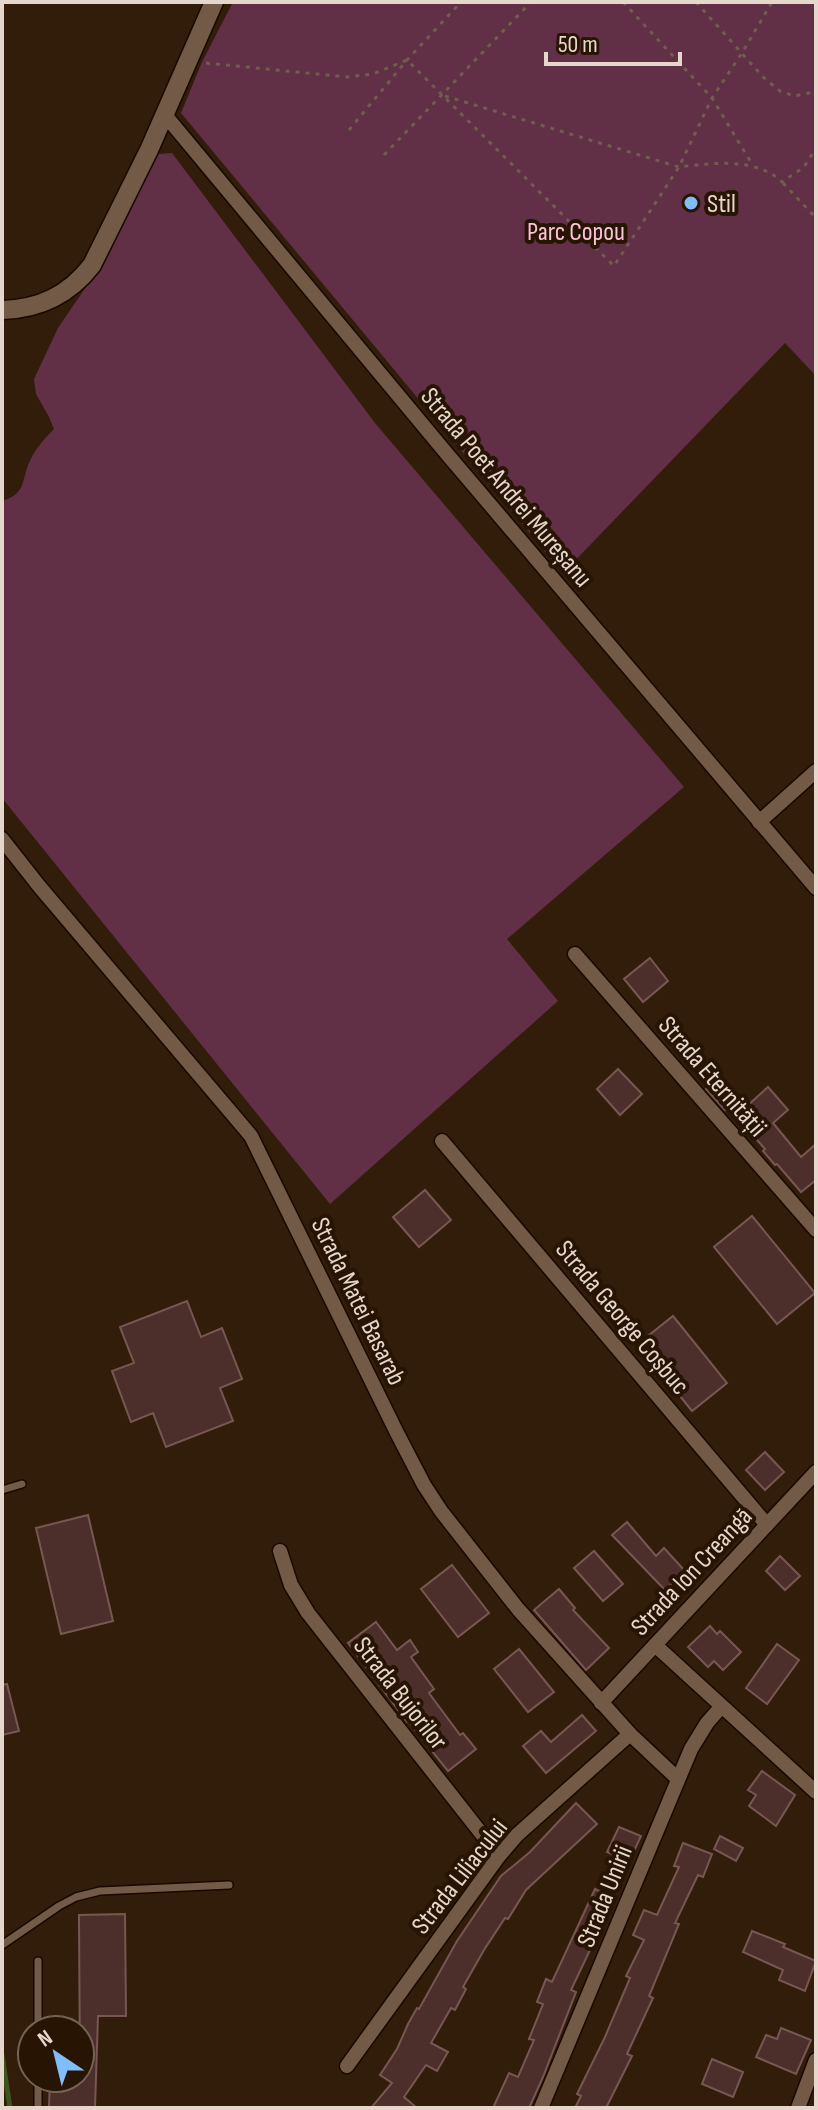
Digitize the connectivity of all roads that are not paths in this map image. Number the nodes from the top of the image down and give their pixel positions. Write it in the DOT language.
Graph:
graph roads {
  1 [pos="214,2"];
  2 [pos="165,115"];
  3 [pos="2,310"];
  4 [pos="816,771"];
  5 [pos="759,822"];
  6 [pos="2,839"];
  7 [pos="816,888"];
  8 [pos="575,954"];
  9 [pos="442,1141"];
  10 [pos="816,1230"];
  11 [pos="816,1472"];
  12 [pos="22,1484"];
  13 [pos="2,1490"];
  14 [pos="767,1525"];
  15 [pos="280,1551"];
  16 [pos="655,1645"];
  17 [pos="601,1703"];
  18 [pos="721,1707"];
  19 [pos="630,1734"];
  20 [pos="678,1779"];
  21 [pos="816,1792"];
  22 [pos="499,1856"];
  23 [pos="229,1885"];
  24 [pos="2,1945"];
  25 [pos="38,1961"];
  26 [pos="38,2014"];
  27 [pos="816,2060"];
  28 [pos="347,2066"];
  29 [pos="541,2108"];
  30 [pos="798,2108"];
  1 -- 2 [label="street"];
  2 -- 3 [label="street"];
  2 -- 5 [label="street, Strada Poet Andrei Mureșanu"];
  4 -- 5 [label="street"];
  5 -- 7 [label="street, Strada Poet Andrei Mureșanu"];
  6 -- 17 [label="street, Strada Matei Basarab"];
  8 -- 10 [label="street, Strada Eternității"];
  9 -- 14 [label="street, Strada George Coșbuc"];
  11 -- 14 [label="street, Strada Ion Creangă"];
  12 -- 13 [label="lane"];
  14 -- 16 [label="street, Strada Ion Creangă"];
  15 -- 22 [label="street, Strada Bujorilor"];
  16 -- 17 [label="street, Strada Ion Creangă"];
  16 -- 18 [label="street"];
  17 -- 19 [label="street, Strada Matei Basarab"];
  18 -- 20 [label="street, Strada Unirii"];
  18 -- 21 [label="street"];
  19 -- 20 [label="street, Strada Matei Basarab"];
  19 -- 22 [label="street, Strada Liliacului"];
  20 -- 29 [label="street, Strada Unirii"];
  22 -- 28 [label="street, Strada Liliacului"];
  23 -- 24 [label="lane"];
  25 -- 26 [label="lane"];
  27 -- 30 [label="street"];
}
